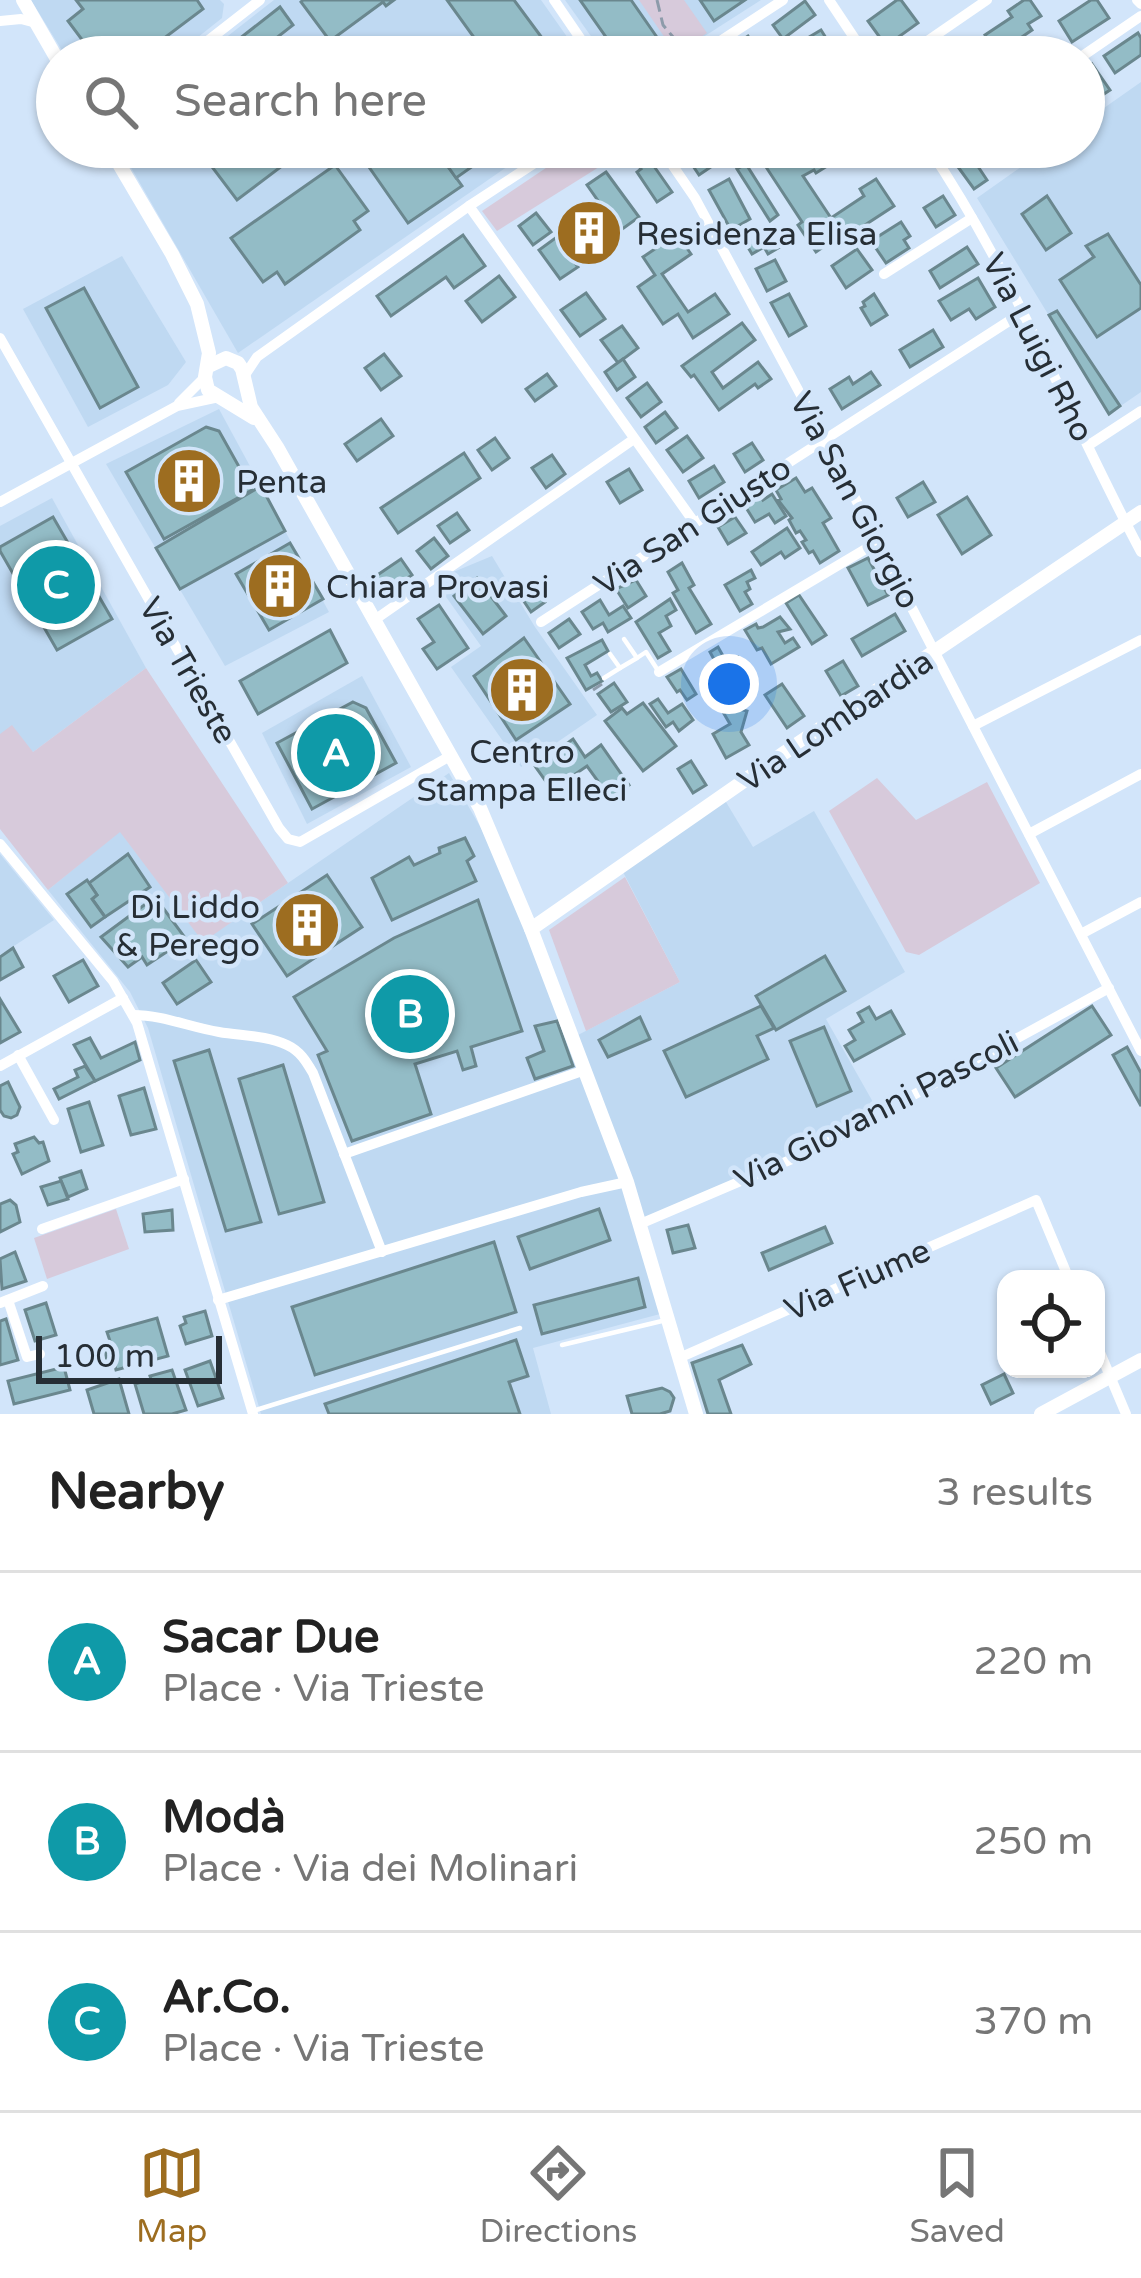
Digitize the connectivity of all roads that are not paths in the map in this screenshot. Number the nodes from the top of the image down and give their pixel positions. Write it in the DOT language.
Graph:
graph roads {
  1 [pos="23,0"];
  2 [pos="231,0"];
  3 [pos="260,0"];
  4 [pos="554,0"];
  5 [pos="783,0"];
  6 [pos="829,0"];
  7 [pos="987,0"];
  8 [pos="242,14"];
  9 [pos="1141,16"];
  10 [pos="0,21"];
  11 [pos="36,23"];
  12 [pos="44,36"];
  13 [pos="214,36"];
  14 [pos="579,36"];
  15 [pos="726,36"];
  16 [pos="853,36"];
  17 [pos="935,36"];
  18 [pos="1105,41"];
  19 [pos="121,168"];
  20 [pos="527,168"];
  21 [pos="675,168"];
  22 [pos="942,168"];
  23 [pos="469,206"];
  24 [pos="972,218"];
  25 [pos="884,274"];
  26 [pos="1023,312"];
  27 [pos="206,333"];
  28 [pos="0,338"];
  29 [pos="257,357"];
  30 [pos="229,359"];
  31 [pos="207,371"];
  32 [pos="244,378"];
  33 [pos="222,398"];
  34 [pos="177,406"];
  35 [pos="1141,411"];
  36 [pos="258,422"];
  37 [pos="634,439"];
  38 [pos="825,440"];
  39 [pos="1089,445"];
  40 [pos="71,464"];
  41 [pos="0,502"];
  42 [pos="1141,512"];
  43 [pos="1125,521"];
  44 [pos="694,522"];
  45 [pos="879,541"];
  46 [pos="1141,552"];
  47 [pos="374,621"];
  48 [pos="542,622"];
  49 [pos="624,639"];
  50 [pos="1141,640"];
  51 [pos="935,653"];
  52 [pos="610,655"];
  53 [pos="637,658"];
  54 [pos="620,668"];
  55 [pos="659,673"];
  56 [pos="604,679"];
  57 [pos="973,726"];
  58 [pos="450,756"];
  59 [pos="1141,774"];
  60 [pos="1029,834"];
  61 [pos="0,844"];
  62 [pos="1141,902"];
  63 [pos="531,929"];
  64 [pos="1081,934"];
  65 [pos="1109,988"];
  66 [pos="123,998"];
  67 [pos="133,1015"];
  68 [pos="1141,1051"];
  69 [pos="18,1055"];
  70 [pos="0,1066"];
  71 [pos="585,1070"];
  72 [pos="54,1120"];
  73 [pos="344,1154"];
  74 [pos="184,1179"];
  75 [pos="627,1182"];
  76 [pos="640,1225"];
  77 [pos="42,1229"];
  78 [pos="382,1252"];
  79 [pos="1065,1270"];
  80 [pos="43,1286"];
  81 [pos="218,1300"];
  82 [pos="4,1302"];
  83 [pos="668,1319"];
  84 [pos="520,1328"];
  85 [pos="562,1345"];
  86 [pos="40,1354"];
  87 [pos="679,1358"];
  88 [pos="1141,1360"];
  89 [pos="1105,1365"];
  90 [pos="1110,1377"];
  91 [pos="252,1413"];
  92 [pos="696,1414"];
  93 [pos="1041,1414"];
  94 [pos="1126,1414"];
  1 -- 11 [label="street"];
  2 -- 8 [label="street"];
  3 -- 8 [label="street"];
  4 -- 14 [label="street"];
  5 -- 15 [label="street"];
  6 -- 16 [label="street"];
  7 -- 17 [label="street"];
  8 -- 13 [label="street"];
  9 -- 18 [label="street"];
  10 -- 11 [label="street"];
  11 -- 12 [label="street"];
  19 -- 27 [label="street"];
  20 -- 23 [label="street"];
  21 -- 38 [label="street, Via San Giorgio"];
  22 -- 24 [label="street, Via Luigi Rho"];
  23 -- 29 [label="street"];
  23 -- 37 [label="street"];
  24 -- 25 [label="street"];
  24 -- 26 [label="street, Via Luigi Rho"];
  26 -- 38 [label="street, Via San Giusto"];
  26 -- 39 [label="street, Via Luigi Rho"];
  27 -- 30 [label="street"];
  27 -- 31 [label="street"];
  28 -- 40 [label="street, Via Trieste"];
  29 -- 30 [label="street"];
  29 -- 32 [label="street"];
  30 -- 31 [label="street"];
  30 -- 32 [label="street"];
  31 -- 33 [label="street"];
  31 -- 34 [label="street"];
  32 -- 33 [label="street"];
  32 -- 36 [label="street"];
  33 -- 34 [label="street"];
  33 -- 36 [label="street"];
  34 -- 40 [label="street"];
  35 -- 39 [label="street"];
  36 -- 47 [label="street"];
  37 -- 44 [label="street"];
  37 -- 47 [label="street"];
  38 -- 44 [label="street, Via San Giusto"];
  38 -- 45 [label="street, Via San Giorgio"];
  39 -- 43 [label="street, Via Luigi Rho"];
  40 -- 41 [label="street"];
  40 -- 58 [label="street, Via Trieste"];
  42 -- 43 [label="street, Via Lombardia"];
  43 -- 46 [label="street, Via Luigi Rho"];
  43 -- 51 [label="street, Via Lombardia"];
  44 -- 48 [label="street, Via San Giusto"];
  45 -- 51 [label="street, Via San Giorgio"];
  45 -- 55 [label="street"];
  47 -- 58 [label="street"];
  49 -- 53 [label="lane"];
  50 -- 57 [label="street"];
  51 -- 57 [label="street, Via San Giorgio"];
  51 -- 63 [label="street, Via Lombardia"];
  52 -- 54 [label="lane"];
  53 -- 54 [label="lane"];
  53 -- 55 [label="lane"];
  54 -- 56 [label="lane"];
  57 -- 60 [label="street, Via San Giorgio"];
  58 -- 63 [label="street"];
  59 -- 60 [label="street"];
  60 -- 64 [label="street, Via San Giorgio"];
  61 -- 66 [label="street"];
  62 -- 64 [label="street"];
  63 -- 71 [label="street"];
  64 -- 65 [label="street, Via San Giorgio"];
  65 -- 68 [label="street, Via San Giorgio"];
  65 -- 76 [label="street, Via Giovanni Pascoli"];
  66 -- 67 [label="street"];
  66 -- 69 [label="street"];
  67 -- 73 [label="street"];
  67 -- 74 [label="street"];
  69 -- 70 [label="street"];
  69 -- 72 [label="street"];
  71 -- 73 [label="street"];
  71 -- 75 [label="street"];
  73 -- 78 [label="street"];
  74 -- 77 [label="street"];
  74 -- 81 [label="street"];
  75 -- 76 [label="street"];
  75 -- 78 [label="street"];
  76 -- 83 [label="street"];
  78 -- 81 [label="street"];
  79 -- 87 [label="street, Via Fiume"];
  80 -- 82 [label="street"];
  81 -- 91 [label="street"];
  82 -- 86 [label="street"];
  83 -- 85 [label="lane"];
  83 -- 87 [label="street"];
  84 -- 91 [label="lane"];
  87 -- 92 [label="street"];
  88 -- 90 [label="street"];
  89 -- 90 [label="street"];
  90 -- 93 [label="street"];
  90 -- 94 [label="street"];
}
